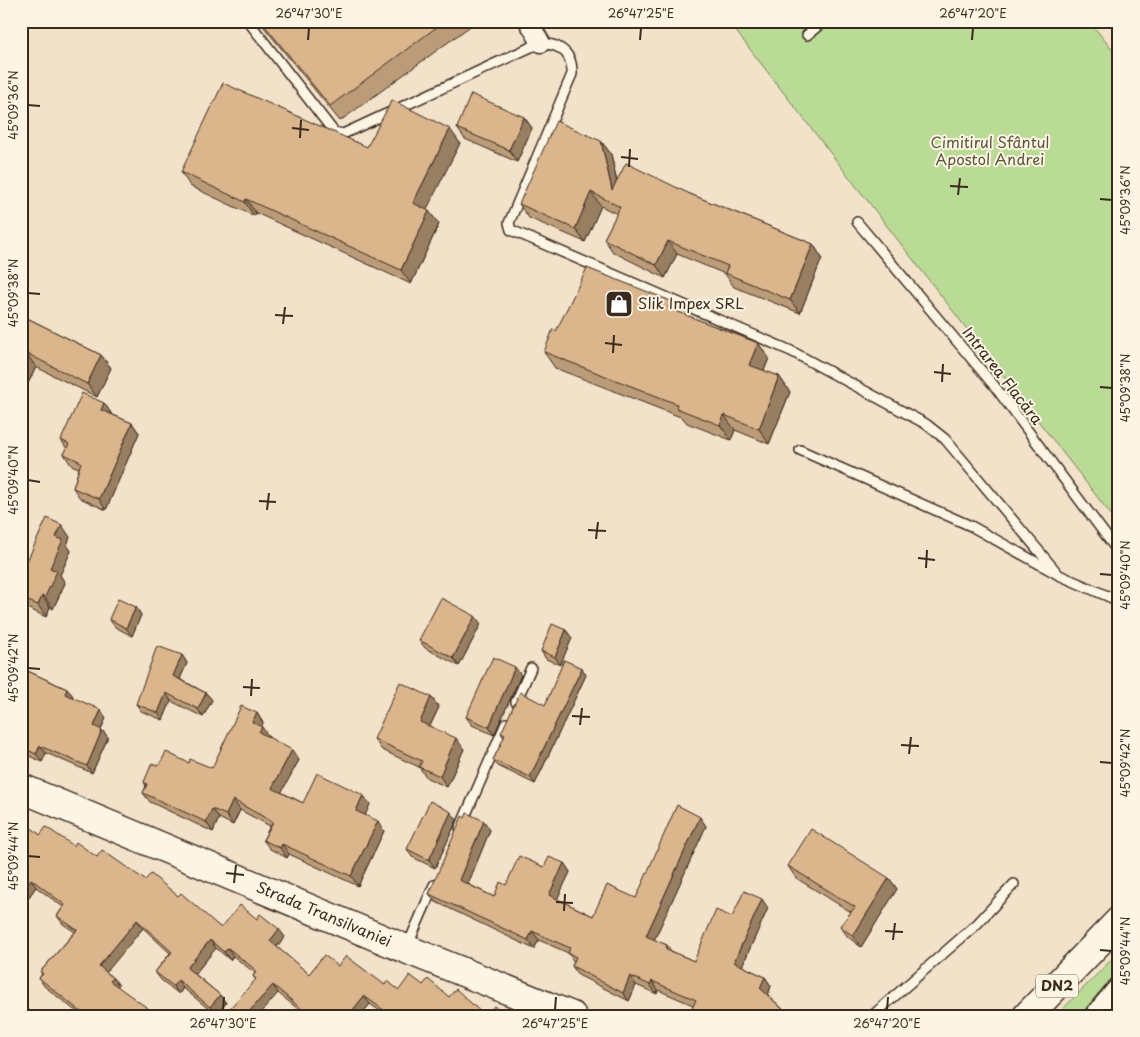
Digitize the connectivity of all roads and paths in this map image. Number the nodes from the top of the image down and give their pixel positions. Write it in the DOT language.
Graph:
graph roads {
  1 [pos="248,21"];
  2 [pos="528,21"];
  3 [pos="824,21"];
  4 [pos="807,35"];
  5 [pos="541,43"];
  6 [pos="856,222"];
  7 [pos="800,450"];
  8 [pos="1119,553"];
  9 [pos="1059,575"];
  10 [pos="1119,601"];
  11 [pos="531,668"];
  12 [pos="21,788"];
  13 [pos="454,840"];
  14 [pos="438,876"];
  15 [pos="1014,884"];
  16 [pos="1119,921"];
  17 [pos="406,949"];
  18 [pos="1119,991"];
  19 [pos="572,1016"];
  20 [pos="872,1016"];
  21 [pos="1027,1016"];
  22 [pos="1098,1016"];
  1 -- 5 [label="lane"];
  2 -- 5 [label="street"];
  3 -- 4 [label="lane"];
  5 -- 9 [label="lane"];
  6 -- 8 [label="lane, Intrarea Flacăra"];
  7 -- 9 [label="lane"];
  9 -- 10 [label="lane"];
  11 -- 13 [label="lane"];
  12 -- 17 [label="main road, Strada Transilvaniei"];
  14 -- 17 [label="lane"];
  15 -- 20 [label="lane"];
  16 -- 21 [label="main road, DN2"];
  17 -- 19 [label="main road, Strada Transilvaniei"];
  18 -- 22 [label="street"];
}
